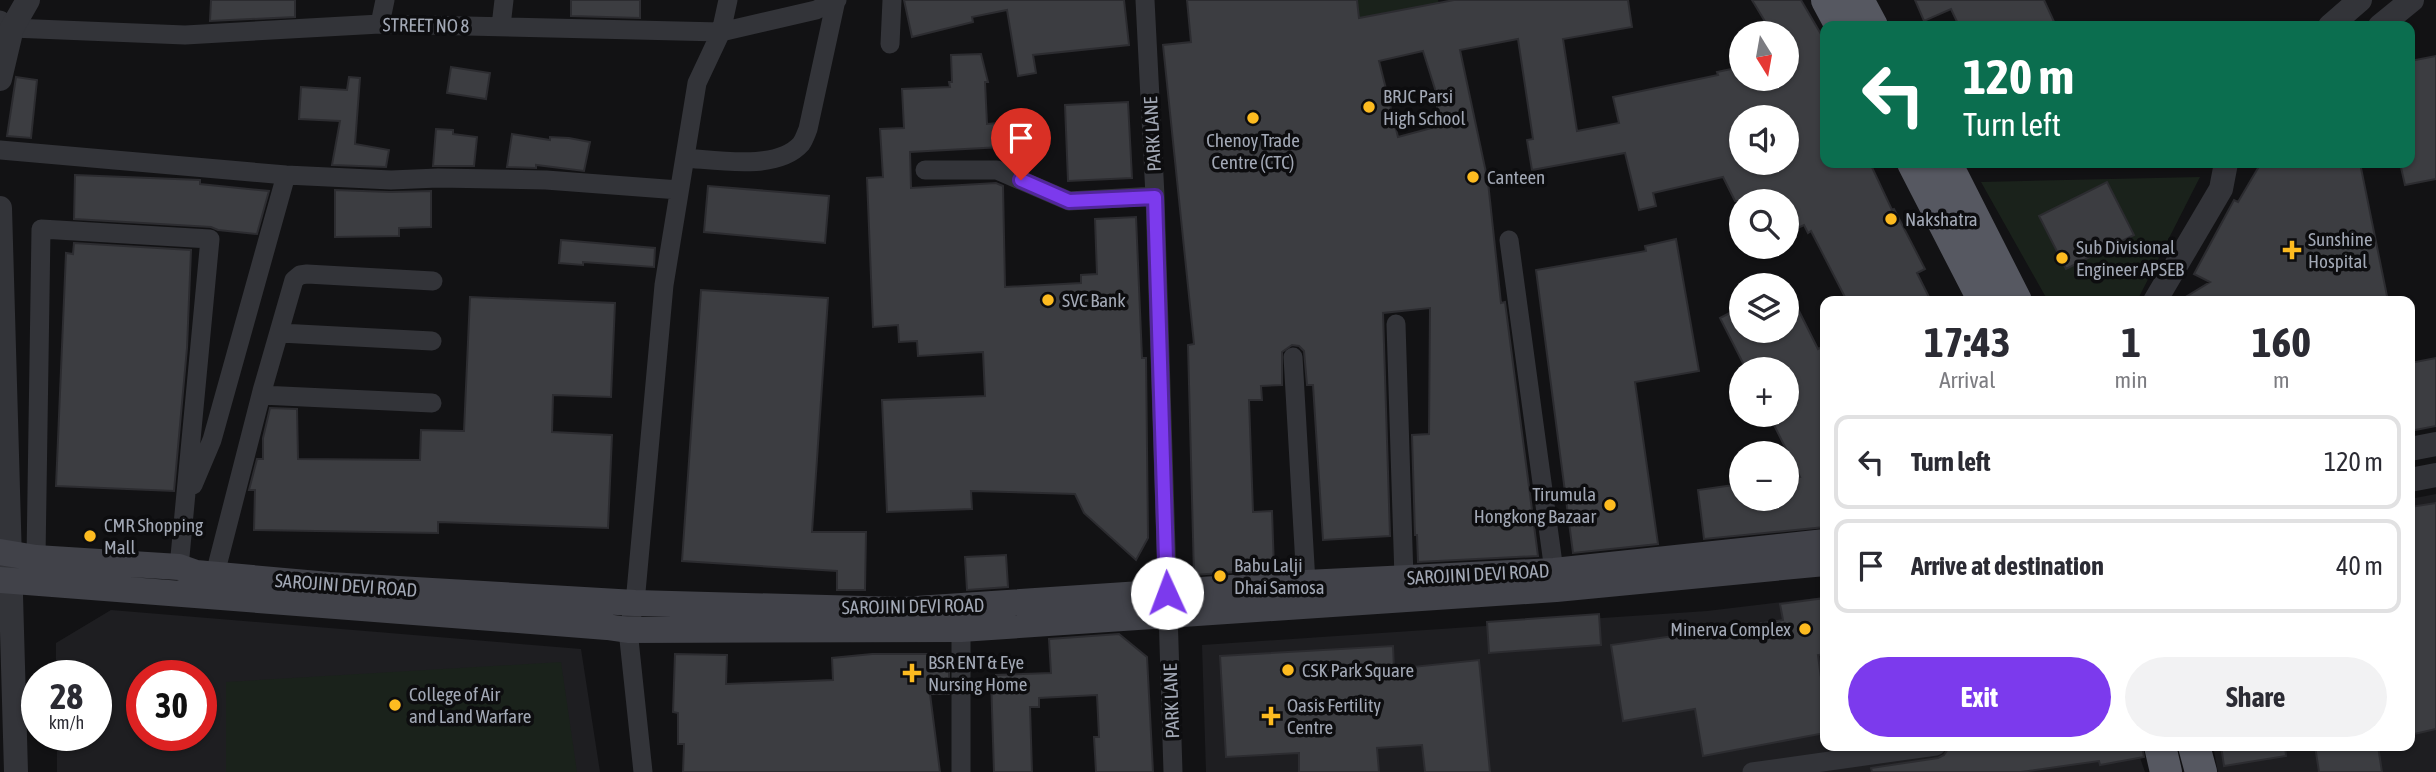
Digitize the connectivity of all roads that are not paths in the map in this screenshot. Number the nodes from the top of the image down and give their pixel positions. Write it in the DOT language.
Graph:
graph roads {
  1 [pos="27,0"];
  2 [pos="385,0"];
  3 [pos="504,0"];
  4 [pos="728,0"];
  5 [pos="836,0"];
  6 [pos="892,0"];
  7 [pos="1145,0"];
  8 [pos="1827,0"];
  9 [pos="1858,0"];
  10 [pos="2360,0"];
  11 [pos="2412,0"];
  12 [pos="1838,21"];
  13 [pos="1869,21"];
  14 [pos="2336,21"];
  15 [pos="2386,21"];
  16 [pos="6,24"];
  17 [pos="380,24"];
  18 [pos="500,26"];
  19 [pos="720,32"];
  20 [pos="890,44"];
  21 [pos="0,79"];
  22 [pos="0,150"];
  23 [pos="684,158"];
  24 [pos="1916,168"];
  25 [pos="1949,168"];
  26 [pos="2224,168"];
  27 [pos="925,170"];
  28 [pos="286,175"];
  29 [pos="679,190"];
  30 [pos="1155,197"];
  31 [pos="0,208"];
  32 [pos="1509,240"];
  33 [pos="433,281"];
  34 [pos="1981,296"];
  35 [pos="2013,296"];
  36 [pos="2158,296"];
  37 [pos="1396,324"];
  38 [pos="280,333"];
  39 [pos="432,341"];
  40 [pos="1293,357"];
  41 [pos="261,395"];
  42 [pos="432,403"];
  43 [pos="2436,444"];
  44 [pos="2415,448"];
  45 [pos="2436,475"];
  46 [pos="2415,479"];
  47 [pos="185,503"];
  48 [pos="1820,543"];
  49 [pos="15,555"];
  50 [pos="1820,563"];
  51 [pos="179,567"];
  52 [pos="1554,570"];
  53 [pos="215,574"];
  54 [pos="1404,578"];
  55 [pos="6,581"];
  56 [pos="1306,583"];
  57 [pos="635,603"];
  58 [pos="1167,604"];
  59 [pos="961,629"];
  60 [pos="628,630"];
  61 [pos="1901,751"];
  62 [pos="2161,751"];
  63 [pos="2195,751"];
  64 [pos="16,772"];
  65 [pos="643,772"];
  66 [pos="961,772"];
  67 [pos="1173,772"];
  68 [pos="1752,772"];
  69 [pos="2166,772"];
  70 [pos="2201,772"];
  1 -- 16 [label="street"];
  2 -- 17 [label="street"];
  3 -- 18 [label="street"];
  4 -- 19 [label="street"];
  5 -- 19 [label="street, STREET NO 8"];
  5 -- 23 [label="street"];
  6 -- 20 [label="street"];
  7 -- 30 [label="street, PARK LANE"];
  8 -- 12 [label="highway"];
  9 -- 13 [label="highway"];
  10 -- 14 [label="street"];
  11 -- 15 [label="street"];
  16 -- 17 [label="street, STREET NO 8"];
  16 -- 21 [label="street"];
  17 -- 18 [label="street, STREET NO 8"];
  18 -- 19 [label="street, STREET NO 8"];
  19 -- 23 [label="street"];
  22 -- 28 [label="street"];
  23 -- 29 [label="street"];
  24 -- 34 [label="highway"];
  25 -- 35 [label="highway"];
  26 -- 36 [label="street"];
  27 -- 30 [label="street"];
  28 -- 29 [label="street"];
  28 -- 47 [label="street"];
  29 -- 57 [label="street"];
  30 -- 58 [label="street, PARK LANE"];
  31 -- 49 [label="street"];
  32 -- 52 [label="street"];
  33 -- 38 [label="street"];
  37 -- 54 [label="street"];
  38 -- 39 [label="street"];
  38 -- 41 [label="street"];
  40 -- 56 [label="street"];
  41 -- 42 [label="street"];
  41 -- 53 [label="street"];
  43 -- 44 [label="street"];
  45 -- 46 [label="street"];
  47 -- 49 [label="street"];
  47 -- 51 [label="street"];
  48 -- 52 [label="main road, SAROJINI DEVI ROAD"];
  49 -- 51 [label="main road, SAROJINI DEVI ROAD"];
  49 -- 55 [label="street"];
  50 -- 58 [label="main road, SAROJINI DEVI ROAD"];
  51 -- 53 [label="main road, SAROJINI DEVI ROAD"];
  52 -- 54 [label="main road, SAROJINI DEVI ROAD"];
  53 -- 57 [label="main road, SAROJINI DEVI ROAD"];
  54 -- 56 [label="main road, SAROJINI DEVI ROAD"];
  55 -- 60 [label="main road, SAROJINI DEVI ROAD"];
  55 -- 64 [label="street"];
  56 -- 58 [label="main road, SAROJINI DEVI ROAD"];
  57 -- 58 [label="main road, SAROJINI DEVI ROAD"];
  57 -- 60 [label="street"];
  58 -- 59 [label="main road, SAROJINI DEVI ROAD"];
  58 -- 67 [label="street, PARK LANE"];
  59 -- 60 [label="main road, SAROJINI DEVI ROAD"];
  59 -- 66 [label="street"];
  60 -- 65 [label="street"];
  61 -- 68 [label="street"];
  62 -- 69 [label="highway"];
  63 -- 70 [label="highway"];
}
